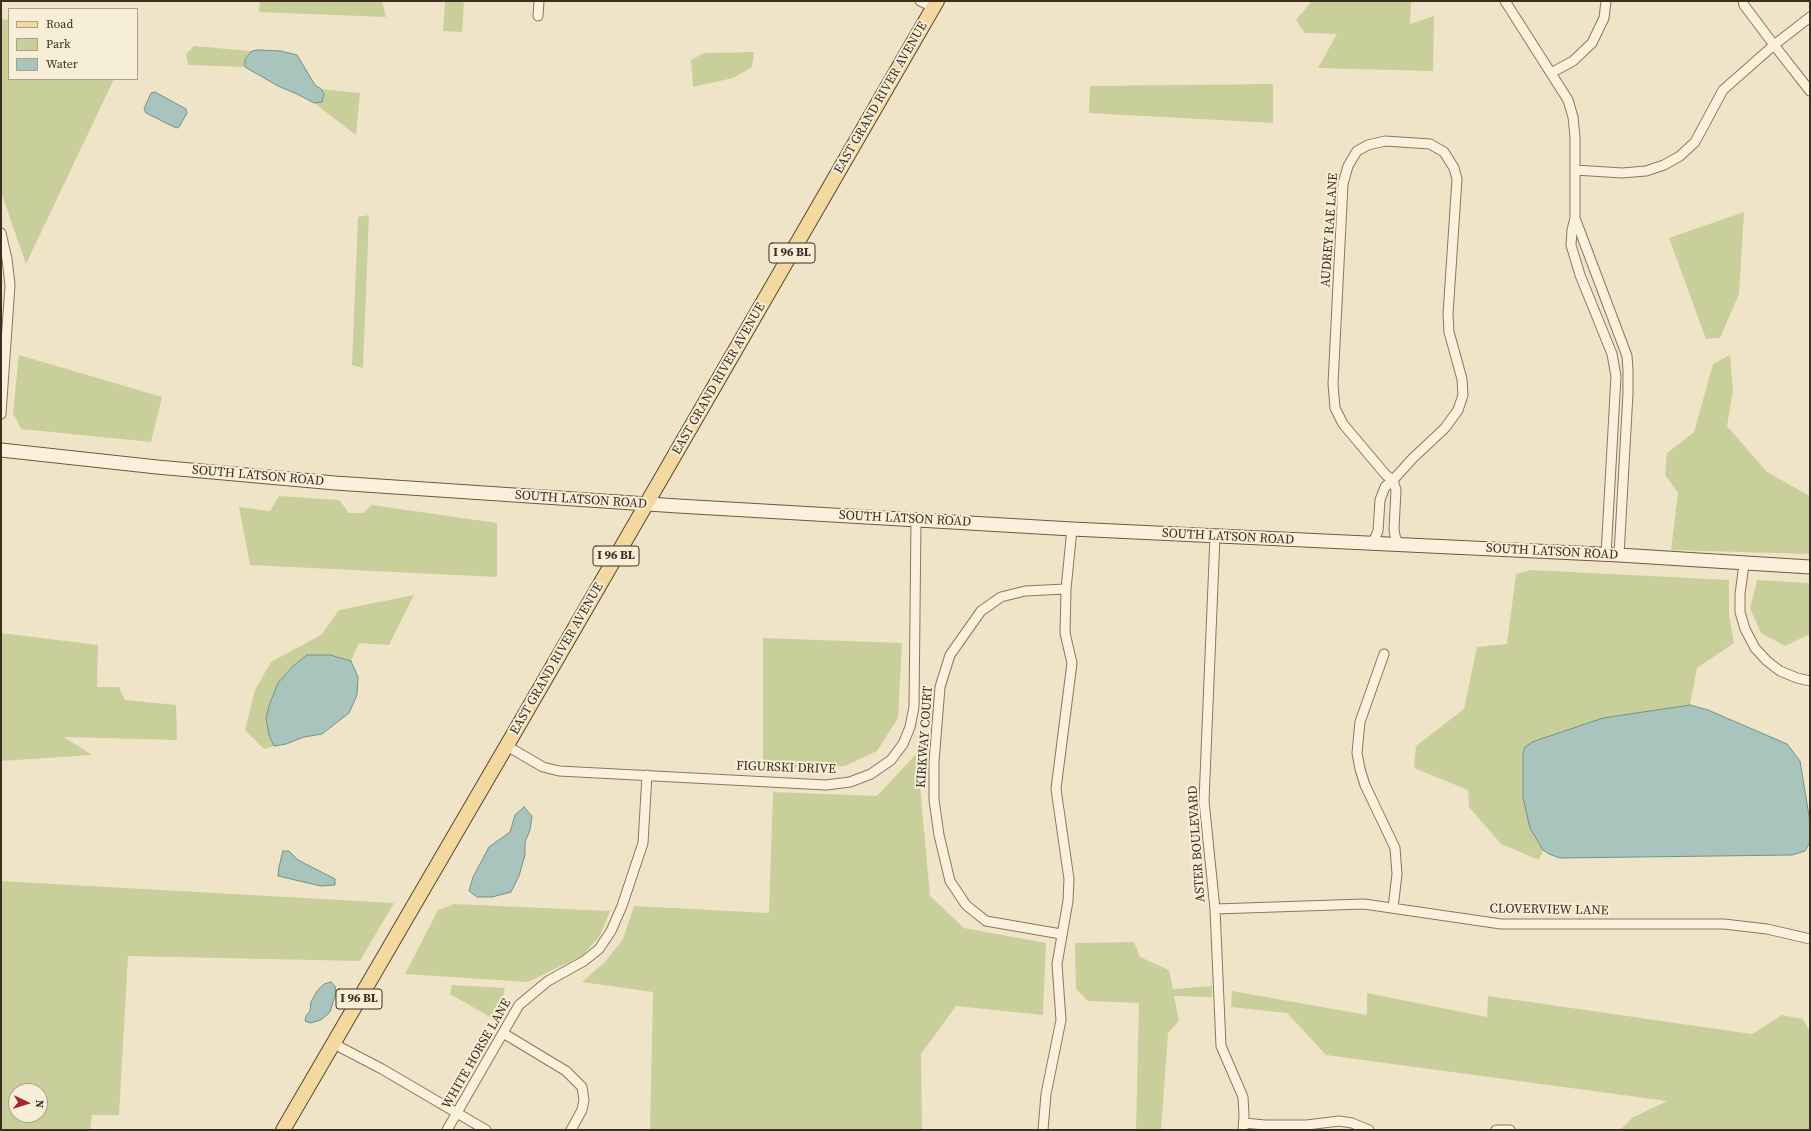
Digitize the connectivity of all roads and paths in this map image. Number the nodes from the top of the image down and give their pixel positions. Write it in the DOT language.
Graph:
graph roads {
  1 [pos="539,1"];
  2 [pos="920,1"];
  3 [pos="1505,1"];
  4 [pos="1606,1"];
  5 [pos="1743,1"];
  6 [pos="935,4"];
  7 [pos="538,16"];
  8 [pos="1810,17"];
  9 [pos="1774,45"];
  10 [pos="1551,73"];
  11 [pos="1810,91"];
  12 [pos="1575,170"];
  13 [pos="1575,218"];
  14 [pos="1,233"];
  15 [pos="1606,301"];
  16 [pos="1594,307"];
  17 [pos="1,414"];
  18 [pos="1614,416"];
  19 [pos="1627,417"];
  20 [pos="1,450"];
  21 [pos="1393,480"];
  22 [pos="1610,489"];
  23 [pos="1622,490"];
  24 [pos="647,504"];
  25 [pos="916,520"];
  26 [pos="1072,529"];
  27 [pos="1215,536"];
  28 [pos="1370,543"];
  29 [pos="1399,545"];
  30 [pos="1613,555"];
  31 [pos="1744,564"];
  32 [pos="1810,567"];
  33 [pos="1066,589"];
  34 [pos="1384,654"];
  35 [pos="1810,681"];
  36 [pos="507,746"];
  37 [pos="648,775"];
  38 [pos="1393,908"];
  39 [pos="1216,909"];
  40 [pos="1061,934"];
  41 [pos="1810,939"];
  42 [pos="503,1033"];
  43 [pos="334,1044"];
  44 [pos="457,1113"];
  45 [pos="1243,1127"];
  46 [pos="283,1130"];
  47 [pos="448,1130"];
  48 [pos="486,1130"];
  49 [pos="571,1130"];
  50 [pos="1043,1130"];
  51 [pos="1369,1130"];
  52 [pos="1496,1130"];
  53 [pos="1510,1130"];
  1 -- 7 [label="street"];
  2 -- 6 [label="street"];
  3 -- 10 [label="street"];
  4 -- 10 [label="street"];
  5 -- 9 [label="street"];
  6 -- 24 [label="main road, EAST GRAND RIVER AVENUE / I 96 BL"];
  8 -- 9 [label="street"];
  9 -- 11 [label="street"];
  9 -- 12 [label="street"];
  10 -- 12 [label="street"];
  12 -- 13 [label="street"];
  13 -- 15 [label="street"];
  13 -- 16 [label="street"];
  14 -- 17 [label="street"];
  15 -- 16 [label="street"];
  15 -- 19 [label="street"];
  16 -- 18 [label="street"];
  18 -- 19 [label="street"];
  18 -- 22 [label="street"];
  19 -- 23 [label="street"];
  20 -- 24 [label="main road, SOUTH LATSON ROAD"];
  21 -- 21 [label="street, AUDREY RAE LANE"];
  21 -- 28 [label="street, AUDREY RAE LANE"];
  21 -- 29 [label="street"];
  22 -- 23 [label="street"];
  22 -- 30 [label="street"];
  23 -- 30 [label="street"];
  24 -- 25 [label="main road, SOUTH LATSON ROAD"];
  24 -- 36 [label="main road, EAST GRAND RIVER AVENUE / I 96 BL"];
  25 -- 26 [label="main road, SOUTH LATSON ROAD"];
  25 -- 37 [label="street, FIGURSKI DRIVE"];
  26 -- 27 [label="main road, SOUTH LATSON ROAD"];
  26 -- 33 [label="street"];
  27 -- 28 [label="main road, SOUTH LATSON ROAD"];
  27 -- 39 [label="street, ASTER BOULEVARD"];
  28 -- 29 [label="main road, SOUTH LATSON ROAD"];
  29 -- 30 [label="main road, SOUTH LATSON ROAD"];
  30 -- 31 [label="main road, SOUTH LATSON ROAD"];
  31 -- 32 [label="main road, SOUTH LATSON ROAD"];
  31 -- 35 [label="street"];
  33 -- 40 [label="street"];
  33 -- 40 [label="street, KIRKWAY COURT"];
  34 -- 38 [label="street"];
  36 -- 37 [label="street, FIGURSKI DRIVE"];
  36 -- 43 [label="main road, EAST GRAND RIVER AVENUE / I 96 BL"];
  37 -- 42 [label="street, WHITE HORSE LANE"];
  38 -- 39 [label="street, CLOVERVIEW LANE"];
  38 -- 41 [label="street, CLOVERVIEW LANE"];
  39 -- 45 [label="street, ASTER BOULEVARD"];
  40 -- 50 [label="street"];
  42 -- 44 [label="street, WHITE HORSE LANE"];
  42 -- 49 [label="street"];
  43 -- 44 [label="street"];
  43 -- 46 [label="main road, EAST GRAND RIVER AVENUE / I 96 BL"];
  44 -- 47 [label="street, WHITE HORSE LANE"];
  44 -- 48 [label="street"];
  45 -- 51 [label="street"];
  52 -- 53 [label="street"];
}
